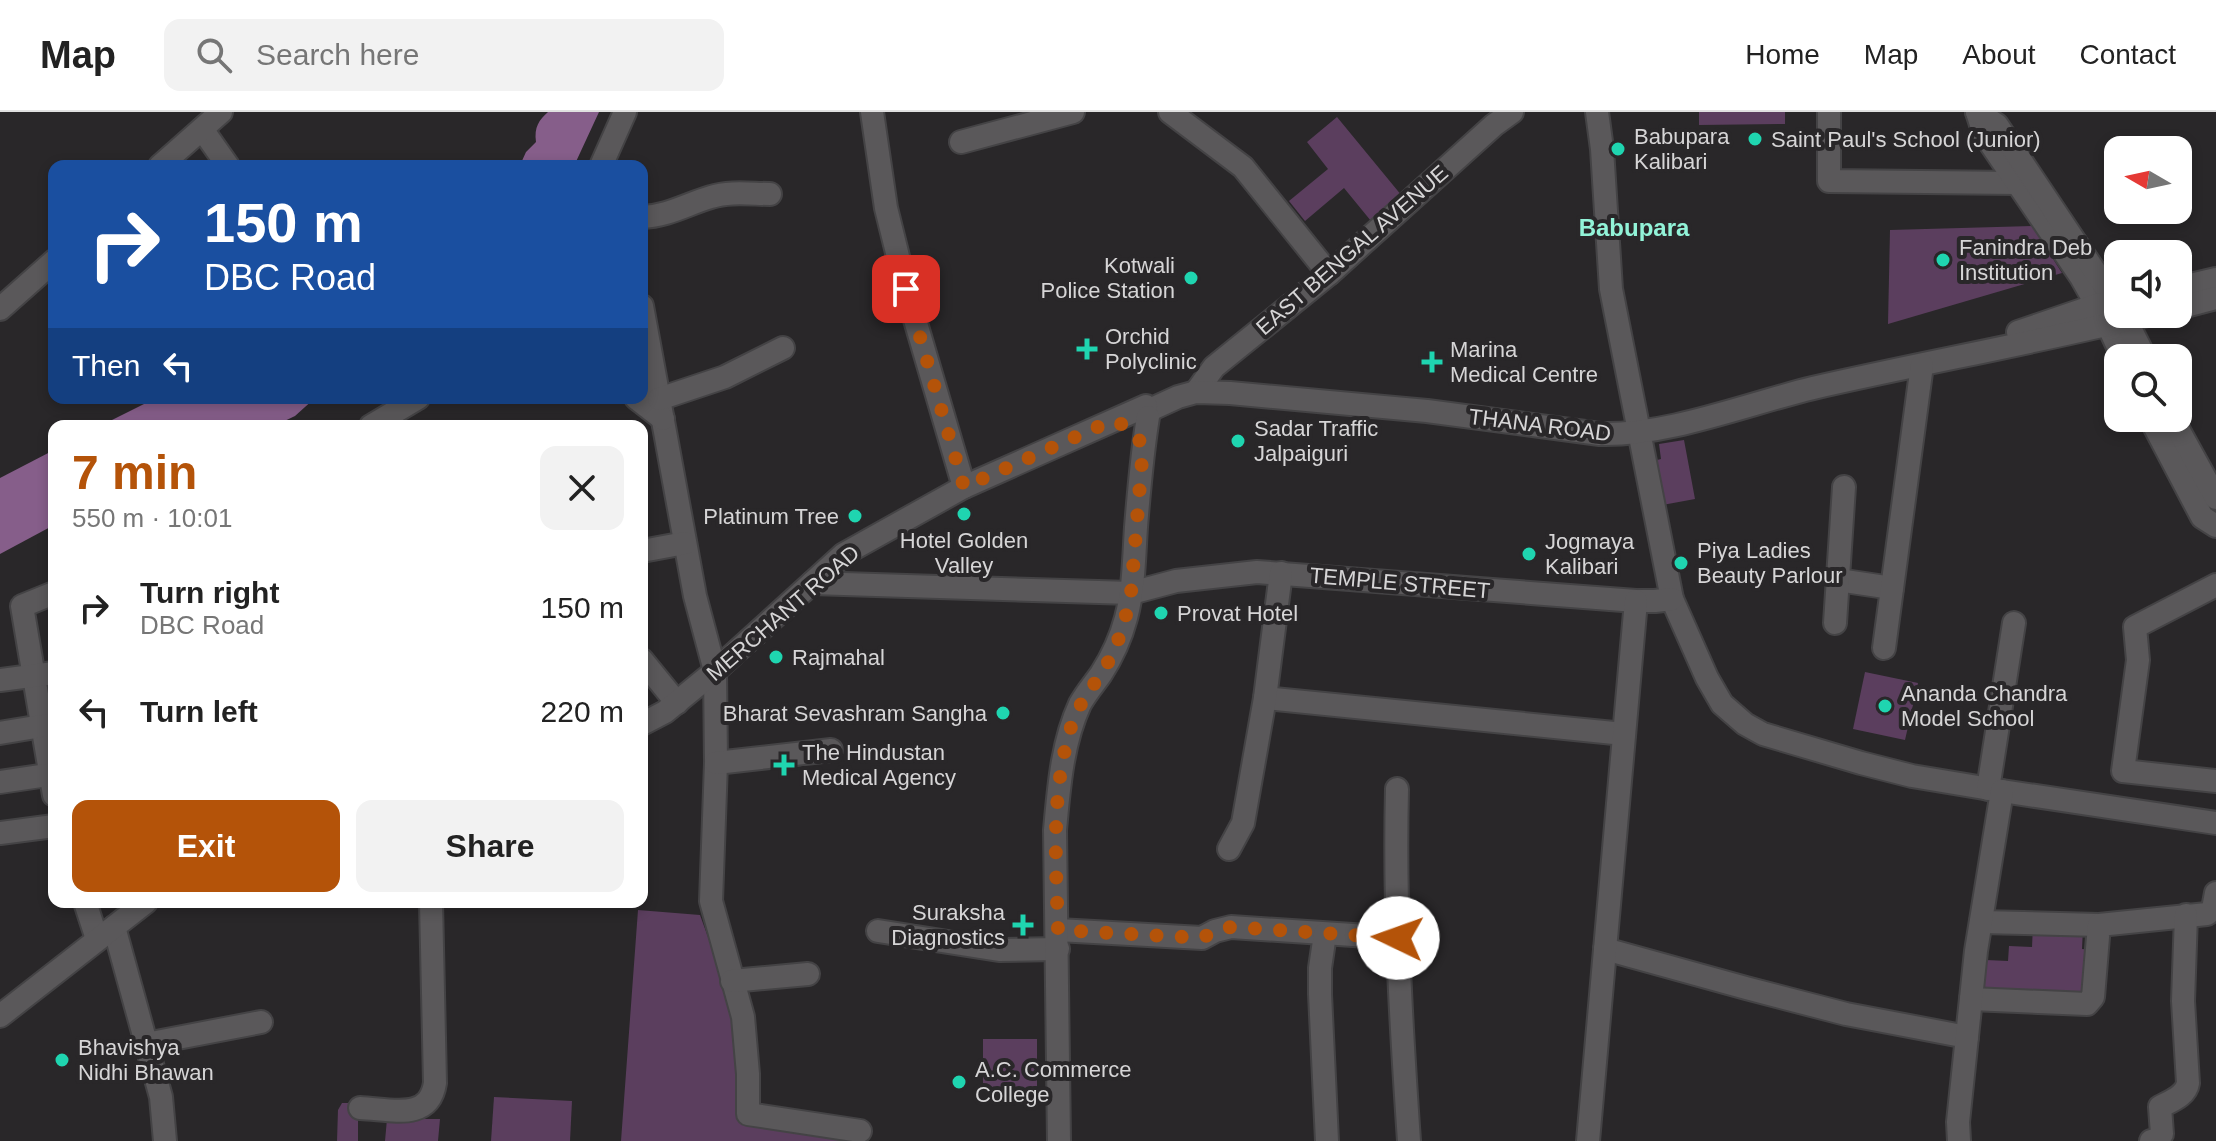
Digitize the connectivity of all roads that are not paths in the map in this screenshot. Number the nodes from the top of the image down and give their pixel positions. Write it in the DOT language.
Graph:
graph roads {
  1 [pos="221,112"];
  2 [pos="625,112"];
  3 [pos="872,112"];
  4 [pos="1073,112"];
  5 [pos="1170,112"];
  6 [pos="1512,112"];
  7 [pos="1597,112"];
  8 [pos="1829,112"];
  9 [pos="203,120"];
  10 [pos="611,139"];
  11 [pos="961,142"];
  12 [pos="152,160"];
  13 [pos="166,160"];
  14 [pos="225,160"];
  15 [pos="603,160"];
  16 [pos="615,160"];
  17 [pos="2017,183"];
  18 [pos="770,194"];
  19 [pos="648,217"];
  20 [pos="48,251"];
  21 [pos="48,266"];
  22 [pos="1329,274"];
  23 [pos="2216,279"];
  24 [pos="2192,285"];
  25 [pos="0,294"];
  26 [pos="2104,298"];
  27 [pos="2216,298"];
  28 [pos="2104,301"];
  29 [pos="2192,304"];
  30 [pos="0,309"];
  31 [pos="2104,319"];
  32 [pos="648,339"];
  33 [pos="783,348"];
  34 [pos="1922,365"];
  35 [pos="1196,392"];
  36 [pos="648,403"];
  37 [pos="408,404"];
  38 [pos="661,409"];
  39 [pos="1149,411"];
  40 [pos="381,420"];
  41 [pos="1111,421"];
  42 [pos="1639,432"];
  43 [pos="2157,432"];
  44 [pos="2180,432"];
  45 [pos="1143,448"];
  46 [pos="964,487"];
  47 [pos="1844,487"];
  48 [pos="2216,498"];
  49 [pos="2216,526"];
  50 [pos="685,543"];
  51 [pos="648,550"];
  52 [pos="1281,573"];
  53 [pos="1838,580"];
  54 [pos="812,583"];
  55 [pos="2216,585"];
  56 [pos="1892,588"];
  57 [pos="1131,593"];
  58 [pos="48,595"];
  59 [pos="1672,599"];
  60 [pos="1636,601"];
  61 [pos="1835,623"];
  62 [pos="2014,623"];
  63 [pos="1884,648"];
  64 [pos="648,667"];
  65 [pos="715,671"];
  66 [pos="44,674"];
  67 [pos="0,680"];
  68 [pos="1265,698"];
  69 [pos="677,703"];
  70 [pos="648,721"];
  71 [pos="48,725"];
  72 [pos="0,733"];
  73 [pos="1624,734"];
  74 [pos="831,750"];
  75 [pos="716,763"];
  76 [pos="48,781"];
  77 [pos="2216,781"];
  78 [pos="0,782"];
  79 [pos="1397,789"];
  80 [pos="1995,790"];
  81 [pos="2216,823"];
  82 [pos="48,827"];
  83 [pos="0,833"];
  84 [pos="1229,849"];
  85 [pos="89,908"];
  86 [pos="138,908"];
  87 [pos="431,908"];
  88 [pos="2214,909"];
  89 [pos="2186,915"];
  90 [pos="1981,922"];
  91 [pos="2099,925"];
  92 [pos="878,931"];
  93 [pos="106,933"];
  94 [pos="1325,934"];
  95 [pos="1398,938"];
  96 [pos="1058,939"];
  97 [pos="1605,949"];
  98 [pos="808,974"];
  99 [pos="732,981"];
  100 [pos="1971,999"];
  101 [pos="3,1006"];
  102 [pos="261,1022"];
  103 [pos="1967,1037"];
  104 [pos="146,1044"];
  105 [pos="360,1108"];
  106 [pos="860,1131"];
  107 [pos="165,1141"];
  108 [pos="1059,1141"];
  109 [pos="1327,1141"];
  110 [pos="1409,1141"];
  111 [pos="1588,1141"];
  112 [pos="1959,1141"];
  113 [pos="2151,1141"];
  1 -- 9 [label="street"];
  2 -- 10 [label="street"];
  3 -- 46 [label="street"];
  4 -- 11 [label="street"];
  5 -- 22 [label="street"];
  6 -- 22 [label="street, EAST BENGAL AVENUE"];
  7 -- 42 [label="street"];
  8 -- 17 [label="street"];
  9 -- 12 [label="street"];
  9 -- 13 [label="street"];
  9 -- 14 [label="street"];
  10 -- 15 [label="street"];
  10 -- 16 [label="street"];
  17 -- 26 [label="street"];
  17 -- 28 [label="street"];
  18 -- 19 [label="street"];
  20 -- 25 [label="street"];
  21 -- 30 [label="street"];
  22 -- 35 [label="street, EAST BENGAL AVENUE"];
  23 -- 24 [label="street"];
  27 -- 29 [label="street"];
  31 -- 34 [label="street, THANA ROAD"];
  32 -- 38 [label="street"];
  33 -- 38 [label="street"];
  34 -- 42 [label="street, THANA ROAD"];
  34 -- 56 [label="street"];
  35 -- 39 [label="street, THANA ROAD"];
  35 -- 42 [label="street, THANA ROAD"];
  36 -- 38 [label="street"];
  37 -- 40 [label="street"];
  38 -- 50 [label="street"];
  39 -- 41 [label="street, MERCHANT ROAD"];
  39 -- 45 [label="street"];
  41 -- 45 [label="street"];
  41 -- 46 [label="street, MERCHANT ROAD"];
  42 -- 59 [label="street"];
  43 -- 49 [label="street"];
  44 -- 48 [label="street"];
  45 -- 57 [label="street"];
  46 -- 54 [label="street, MERCHANT ROAD"];
  47 -- 53 [label="street"];
  50 -- 51 [label="street"];
  50 -- 65 [label="street"];
  52 -- 57 [label="street, TEMPLE STREET"];
  52 -- 60 [label="street, TEMPLE STREET"];
  52 -- 68 [label="street"];
  53 -- 56 [label="street"];
  53 -- 61 [label="street"];
  54 -- 57 [label="street, TEMPLE STREET"];
  54 -- 65 [label="street, MERCHANT ROAD"];
  55 -- 77 [label="street"];
  56 -- 63 [label="street"];
  57 -- 96 [label="street"];
  58 -- 66 [label="street"];
  59 -- 60 [label="street, TEMPLE STREET"];
  59 -- 80 [label="street"];
  60 -- 73 [label="street"];
  62 -- 80 [label="street"];
  64 -- 69 [label="street"];
  65 -- 69 [label="street, MERCHANT ROAD"];
  65 -- 75 [label="street"];
  66 -- 67 [label="street"];
  66 -- 71 [label="street"];
  68 -- 73 [label="street"];
  68 -- 84 [label="street"];
  69 -- 70 [label="street, MERCHANT ROAD"];
  71 -- 72 [label="street"];
  73 -- 97 [label="street"];
  74 -- 75 [label="street"];
  75 -- 99 [label="street"];
  76 -- 78 [label="street"];
  79 -- 95 [label="street"];
  80 -- 81 [label="street"];
  80 -- 90 [label="street"];
  82 -- 83 [label="street"];
  85 -- 93 [label="street"];
  86 -- 93 [label="street"];
  87 -- 105 [label="street"];
  88 -- 89 [label="street"];
  89 -- 91 [label="street"];
  89 -- 113 [label="street"];
  90 -- 91 [label="street"];
  90 -- 100 [label="street"];
  91 -- 100 [label="street"];
  92 -- 96 [label="street"];
  93 -- 101 [label="street"];
  93 -- 104 [label="street"];
  94 -- 95 [label="street"];
  94 -- 96 [label="street"];
  94 -- 109 [label="street"];
  95 -- 110 [label="street"];
  96 -- 108 [label="street"];
  97 -- 103 [label="street"];
  97 -- 111 [label="street"];
  98 -- 99 [label="street"];
  99 -- 106 [label="street"];
  100 -- 103 [label="street"];
  102 -- 104 [label="street"];
  103 -- 112 [label="street"];
  104 -- 107 [label="street"];
}
